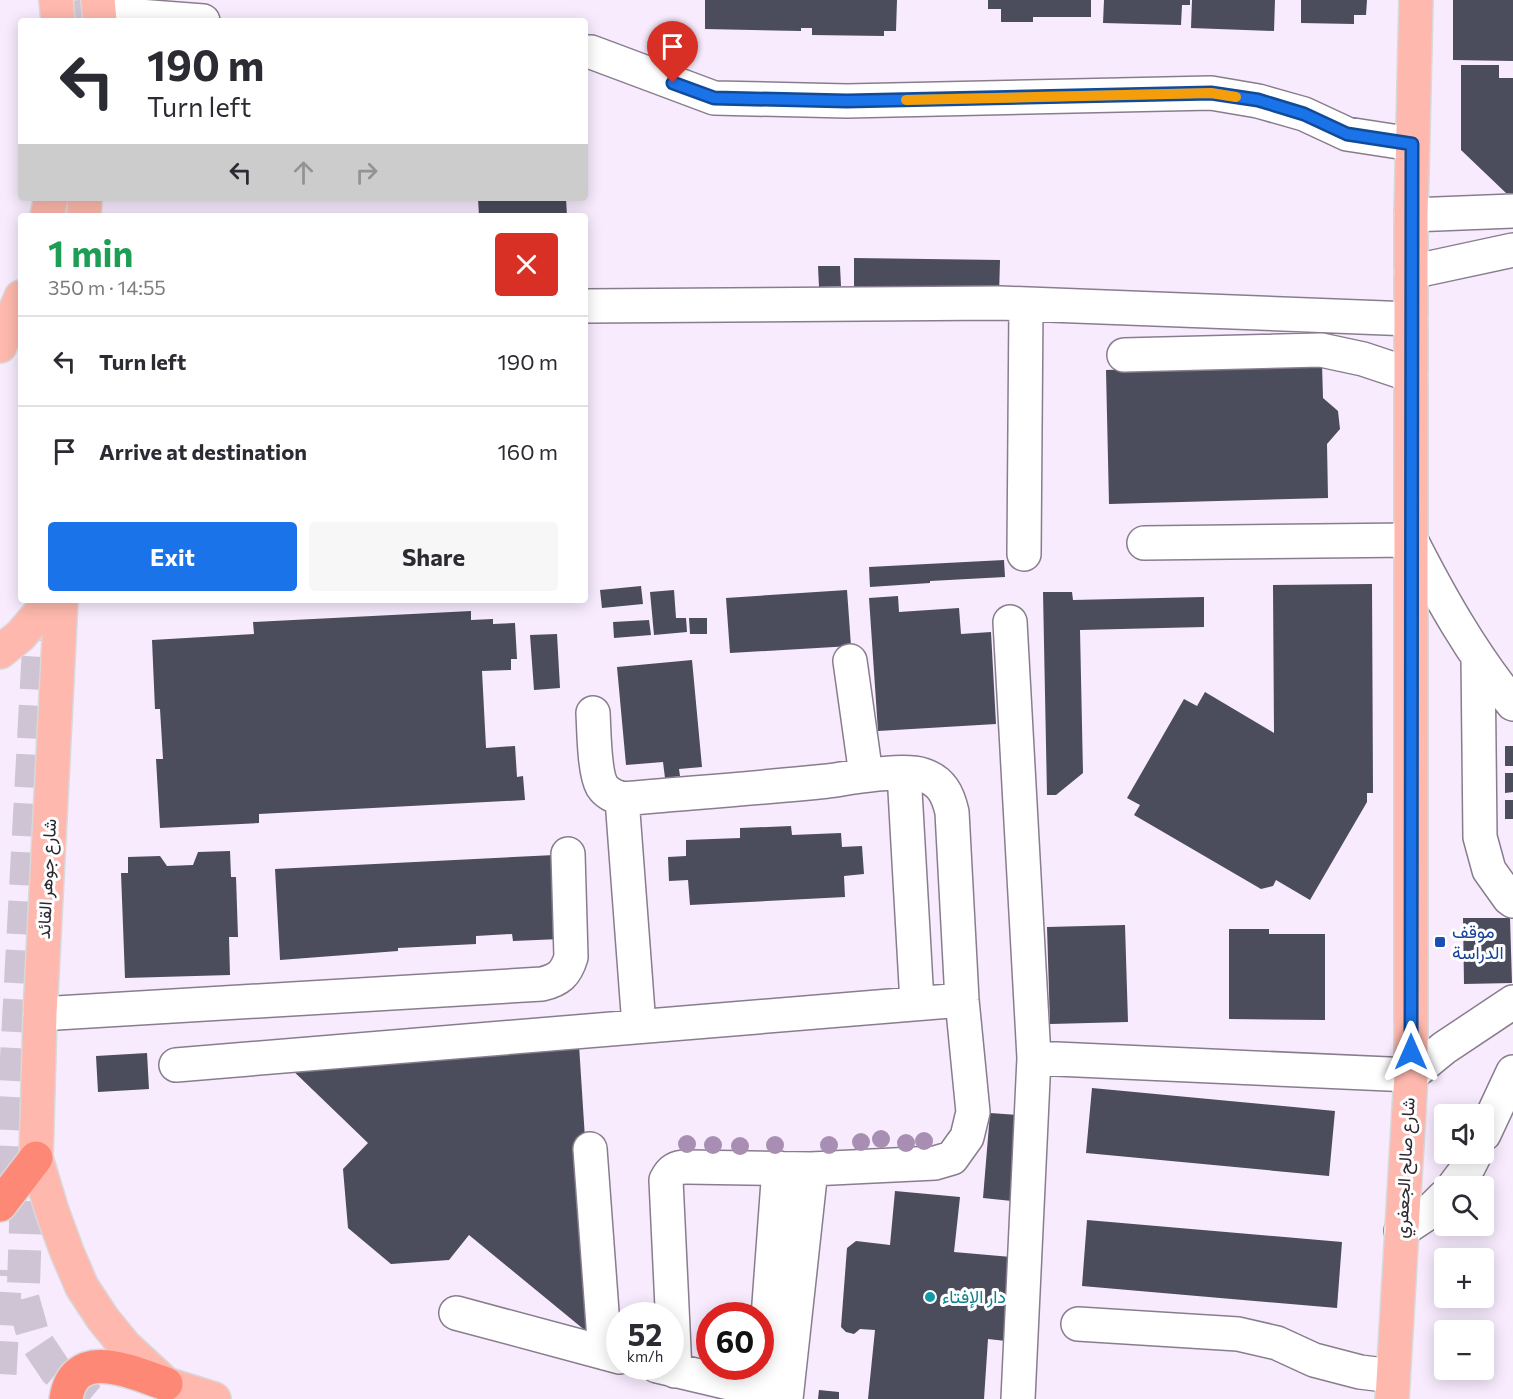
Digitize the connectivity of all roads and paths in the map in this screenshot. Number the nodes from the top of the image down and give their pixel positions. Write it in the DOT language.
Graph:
graph roads {
  1 [pos="56,0"];
  2 [pos="1416,0"];
  3 [pos="100,11"];
  4 [pos="58,18"];
  5 [pos="172,18"];
  6 [pos="588,52"];
  7 [pos="1412,144"];
  8 [pos="1513,211"];
  9 [pos="1411,215"];
  10 [pos="1513,250"];
  11 [pos="1411,272"];
  12 [pos="18,304"];
  13 [pos="1026,304"];
  14 [pos="588,306"];
  15 [pos="1411,319"];
  16 [pos="0,346"];
  17 [pos="1124,355"];
  18 [pos="1411,375"];
  19 [pos="1412,540"];
  20 [pos="1144,543"];
  21 [pos="1024,554"];
  22 [pos="48,603"];
  23 [pos="61,603"];
  24 [pos="1010,622"];
  25 [pos="0,652"];
  26 [pos="1478,657"];
  27 [pos="850,661"];
  28 [pos="1513,704"];
  29 [pos="593,713"];
  30 [pos="904,773"];
  31 [pos="866,775"];
  32 [pos="622,799"];
  33 [pos="568,854"];
  34 [pos="1513,901"];
  35 [pos="962,1000"];
  36 [pos="1513,1002"];
  37 [pos="917,1003"];
  38 [pos="40,1014"];
  39 [pos="639,1026"];
  40 [pos="1034,1058"];
  41 [pos="176,1065"];
  42 [pos="1513,1072"];
  43 [pos="1411,1075"];
  44 [pos="1494,1113"];
  45 [pos="590,1149"];
  46 [pos="36,1158"];
  47 [pos="779,1168"];
  48 [pos="811,1169"];
  49 [pos="0,1205"];
  50 [pos="1434,1207"];
  51 [pos="1401,1231"];
  52 [pos="606,1302"];
  53 [pos="666,1302"];
  54 [pos="456,1313"];
  55 [pos="1078,1324"];
  56 [pos="606,1353"];
  57 [pos="684,1372"];
  58 [pos="166,1384"];
  59 [pos="763,1385"];
  60 [pos="1393,1388"];
  61 [pos="66,1399"];
  62 [pos="214,1399"];
  63 [pos="1018,1399"];
  1 -- 4 [label="main road"];
  2 -- 7 [label="main road, شارع صالح الجعفري"];
  3 -- 5 [label="street"];
  6 -- 7 [label="street"];
  7 -- 9 [label="main road, شارع صالح الجعفري"];
  8 -- 9 [label="street"];
  9 -- 11 [label="main road, شارع صالح الجعفري"];
  10 -- 11 [label="street"];
  11 -- 15 [label="main road, شارع صالح الجعفري"];
  12 -- 16 [label="main road"];
  13 -- 14 [label="street"];
  13 -- 15 [label="street"];
  13 -- 21 [label="street"];
  15 -- 18 [label="main road, شارع صالح الجعفري"];
  17 -- 18 [label="street"];
  18 -- 19 [label="main road, شارع صالح الجعفري"];
  19 -- 20 [label="street"];
  19 -- 26 [label="street"];
  19 -- 43 [label="main road, شارع صالح الجعفري"];
  22 -- 25 [label="main road"];
  23 -- 38 [label="main road, شارع جوهر القائد"];
  24 -- 40 [label="street"];
  26 -- 28 [label="street"];
  26 -- 34 [label="street"];
  27 -- 31 [label="street"];
  29 -- 32 [label="street"];
  30 -- 31 [label="street"];
  30 -- 35 [label="street"];
  30 -- 37 [label="street"];
  31 -- 32 [label="street"];
  32 -- 39 [label="street"];
  33 -- 38 [label="street"];
  35 -- 37 [label="street"];
  35 -- 48 [label="street"];
  36 -- 43 [label="street"];
  37 -- 39 [label="street"];
  38 -- 46 [label="main road, شارع جوهر القائد"];
  39 -- 41 [label="street"];
  40 -- 43 [label="street"];
  40 -- 63 [label="street"];
  42 -- 44 [label="street"];
  43 -- 51 [label="main road, شارع صالح الجعفري"];
  45 -- 52 [label="street"];
  46 -- 49 [label="highway"];
  46 -- 58 [label="main road, شارع جوهر القائد"];
  47 -- 48 [label="street"];
  47 -- 53 [label="street"];
  47 -- 59 [label="street"];
  48 -- 59 [label="street"];
  50 -- 51 [label="street"];
  51 -- 60 [label="main road, شارع صالح الجعفري"];
  54 -- 56 [label="street"];
  55 -- 60 [label="street"];
  57 -- 59 [label="street"];
  58 -- 61 [label="highway"];
  58 -- 62 [label="main road"];
}
